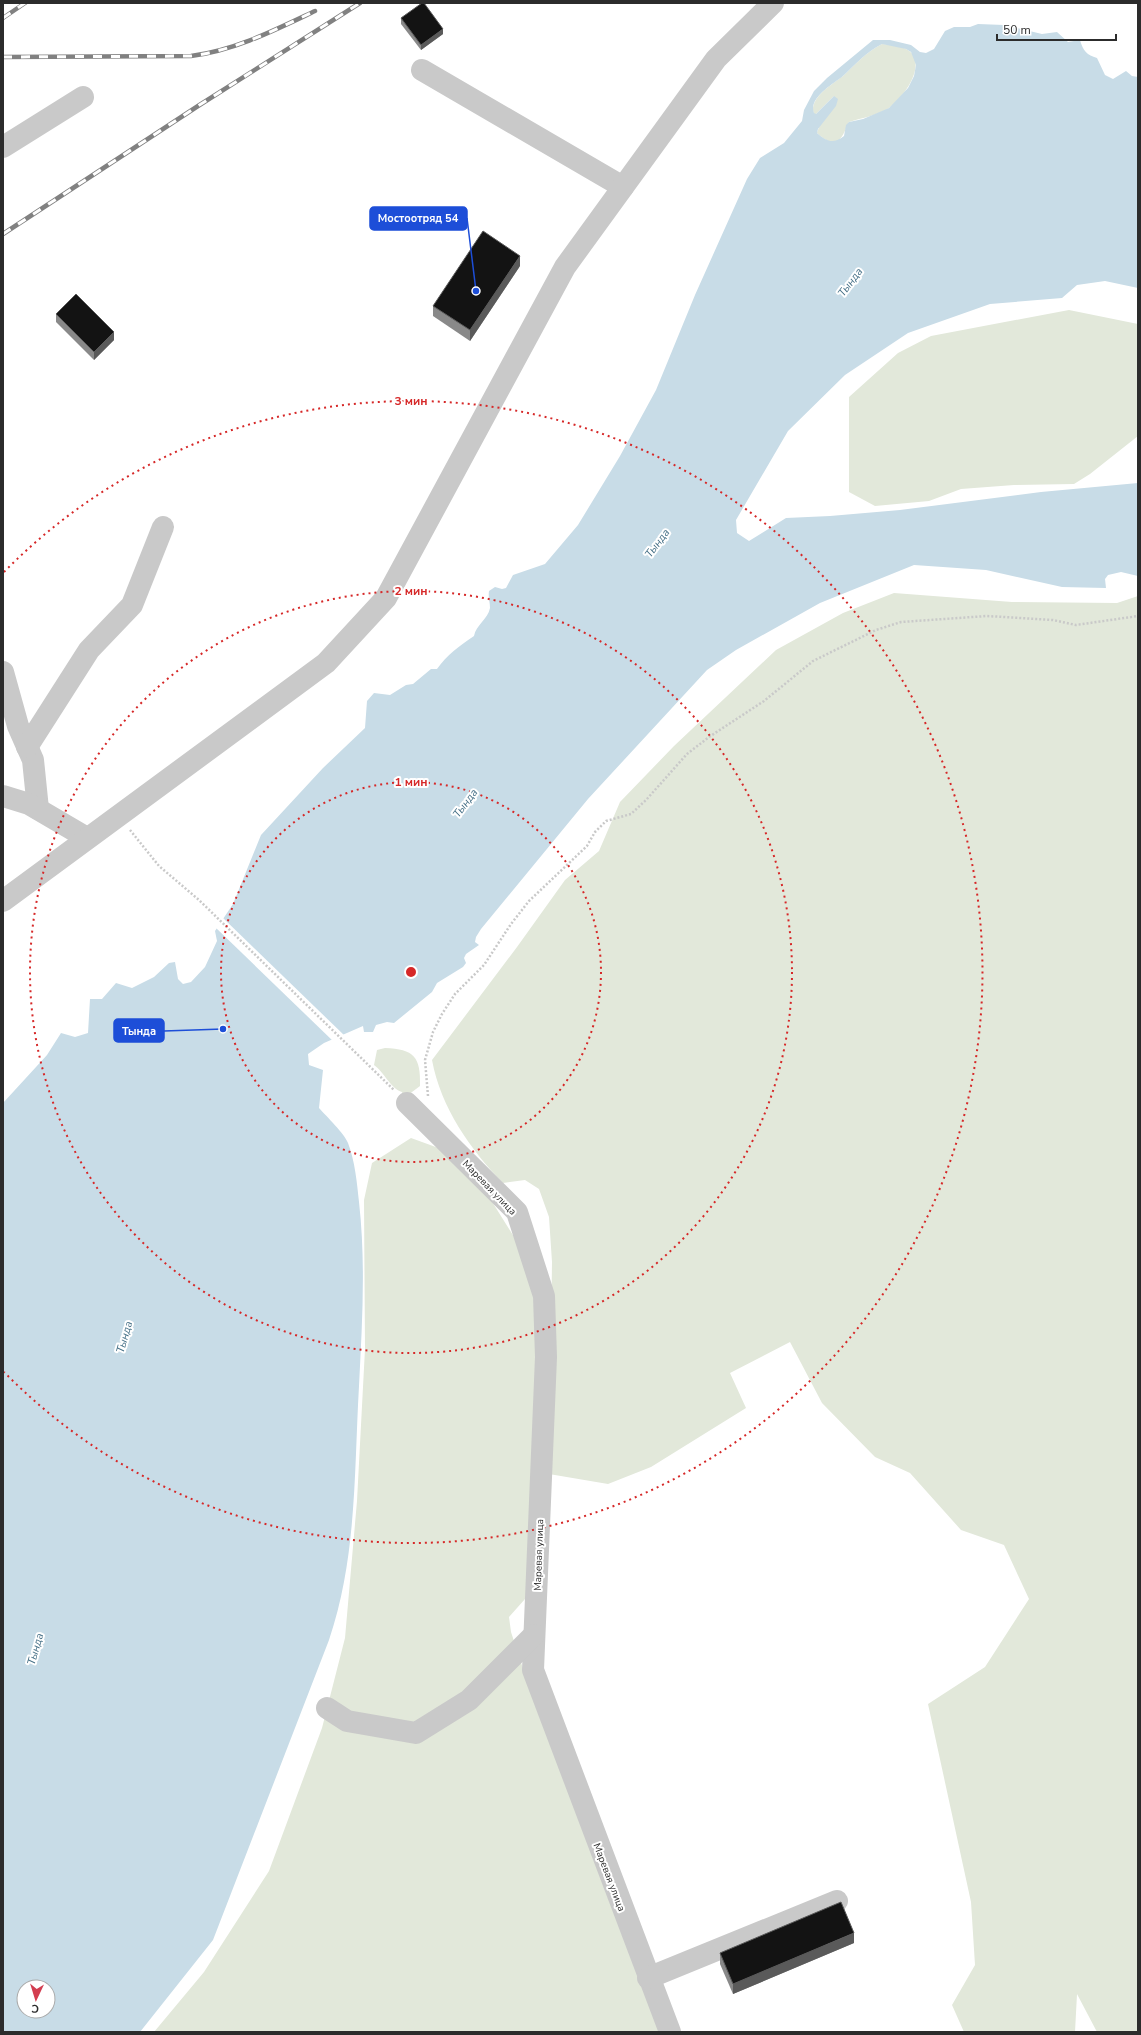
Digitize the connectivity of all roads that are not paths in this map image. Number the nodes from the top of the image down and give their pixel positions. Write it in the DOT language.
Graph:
graph roads {
  1 [pos="773,3"];
  2 [pos="422,70"];
  3 [pos="83,97"];
  4 [pos="3,147"];
  5 [pos="623,187"];
  6 [pos="163,527"];
  7 [pos="3,672"];
  8 [pos="27,748"];
  9 [pos="3,796"];
  10 [pos="38,809"];
  11 [pos="87,838"];
  12 [pos="3,901"];
  13 [pos="407,1103"];
  14 [pos="534,1635"];
  15 [pos="327,1708"];
  16 [pos="837,1901"];
  17 [pos="648,1978"];
  18 [pos="670,2032"];
  1 -- 5 [label="street"];
  2 -- 5 [label="street"];
  3 -- 4 [label="street"];
  5 -- 11 [label="street"];
  6 -- 8 [label="street"];
  7 -- 8 [label="street"];
  8 -- 10 [label="street"];
  9 -- 10 [label="street"];
  10 -- 11 [label="street"];
  11 -- 12 [label="street"];
  13 -- 14 [label="street, Маревая улица"];
  14 -- 15 [label="street"];
  14 -- 17 [label="street, Маревая улица"];
  16 -- 17 [label="street"];
  17 -- 18 [label="street, Маревая улица"];
}
